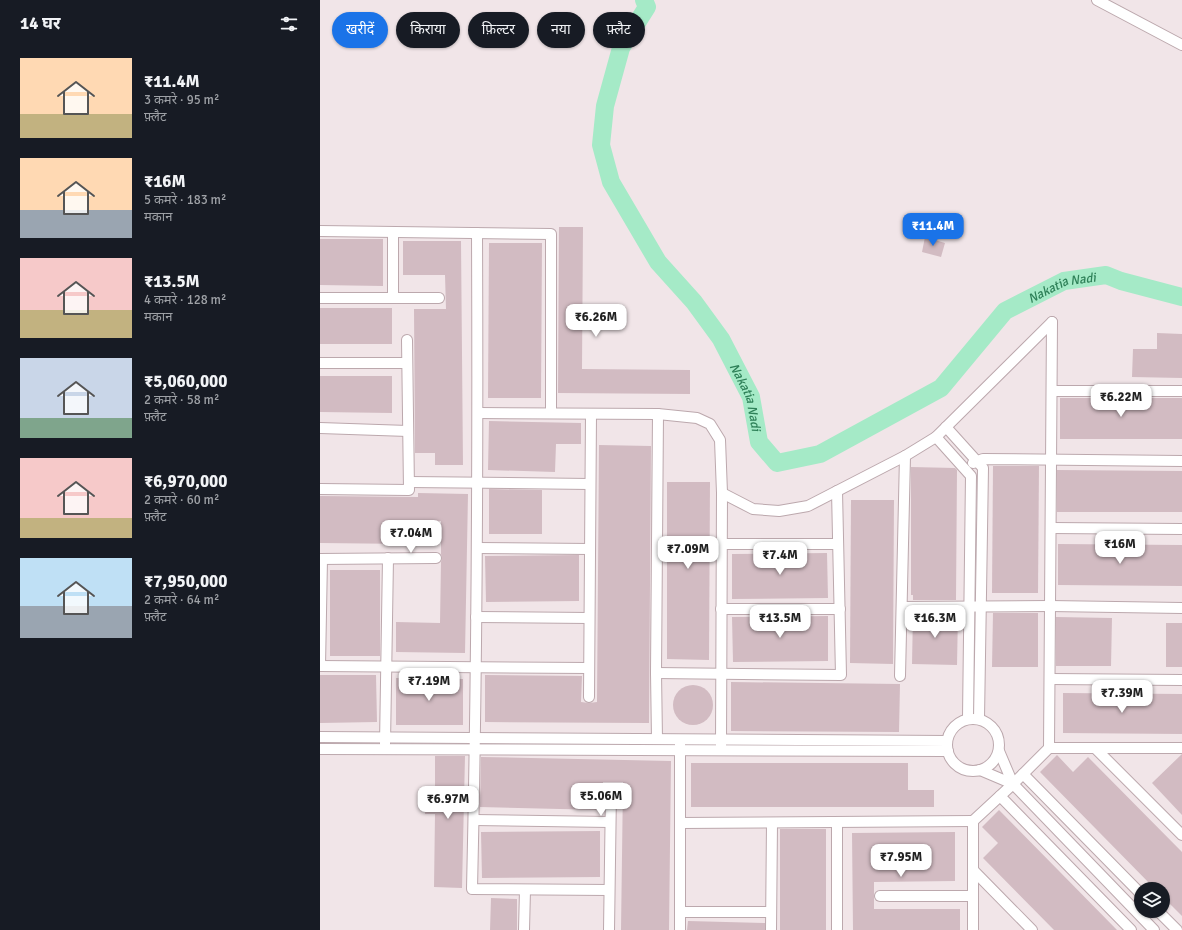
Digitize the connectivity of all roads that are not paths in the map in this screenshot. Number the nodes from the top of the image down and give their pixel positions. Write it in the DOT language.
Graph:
graph roads {
  1 [pos="1098,0"];
  2 [pos="1182,45"];
  3 [pos="320,231"];
  4 [pos="393,232"];
  5 [pos="477,233"];
  6 [pos="320,298"];
  7 [pos="393,298"];
  8 [pos="439,298"];
  9 [pos="407,340"];
  10 [pos="320,363"];
  11 [pos="407,363"];
  12 [pos="1052,391"];
  13 [pos="1182,391"];
  14 [pos="478,413"];
  15 [pos="551,413"];
  16 [pos="590,414"];
  17 [pos="658,414"];
  18 [pos="946,427"];
  19 [pos="320,428"];
  20 [pos="408,431"];
  21 [pos="936,437"];
  22 [pos="905,456"];
  23 [pos="1051,460"];
  24 [pos="977,461"];
  25 [pos="1182,461"];
  26 [pos="963,468"];
  27 [pos="409,482"];
  28 [pos="477,483"];
  29 [pos="590,484"];
  30 [pos="320,489"];
  31 [pos="837,491"];
  32 [pos="722,493"];
  33 [pos="1051,528"];
  34 [pos="1182,530"];
  35 [pos="722,544"];
  36 [pos="838,544"];
  37 [pos="477,548"];
  38 [pos="590,549"];
  39 [pos="388,558"];
  40 [pos="436,558"];
  41 [pos="321,559"];
  42 [pos="902,606"];
  43 [pos="969,606"];
  44 [pos="981,606"];
  45 [pos="1050,606"];
  46 [pos="1182,608"];
  47 [pos="722,609"];
  48 [pos="840,609"];
  49 [pos="476,617"];
  50 [pos="590,618"];
  51 [pos="320,630"];
  52 [pos="320,666"];
  53 [pos="387,666"];
  54 [pos="476,667"];
  55 [pos="589,668"];
  56 [pos="656,673"];
  57 [pos="721,674"];
  58 [pos="900,676"];
  59 [pos="1050,679"];
  60 [pos="1182,680"];
  61 [pos="589,697"];
  62 [pos="973,719"];
  63 [pos="320,737"];
  64 [pos="386,737"];
  65 [pos="475,738"];
  66 [pos="657,739"];
  67 [pos="680,739"];
  68 [pos="721,740"];
  69 [pos="947,746"];
  70 [pos="320,748"];
  71 [pos="1049,748"];
  72 [pos="1095,748"];
  73 [pos="1182,748"];
  74 [pos="385,749"];
  75 [pos="475,749"];
  76 [pos="680,750"];
  77 [pos="721,750"];
  78 [pos="999,751"];
  79 [pos="980,770"];
  80 [pos="1023,774"];
  81 [pos="1013,784"];
  82 [pos="611,790"];
  83 [pos="1000,796"];
  84 [pos="474,820"];
  85 [pos="973,821"];
  86 [pos="610,822"];
  87 [pos="837,822"];
  88 [pos="680,823"];
  89 [pos="772,823"];
  90 [pos="1182,835"];
  91 [pos="973,870"];
  92 [pos="1134,887"];
  93 [pos="525,890"];
  94 [pos="609,890"];
  95 [pos="880,896"];
  96 [pos="972,896"];
  97 [pos="680,912"];
  98 [pos="771,912"];
  99 [pos="1165,918"];
  100 [pos="524,930"];
  101 [pos="609,930"];
  102 [pos="680,930"];
  103 [pos="771,930"];
  104 [pos="837,930"];
  105 [pos="972,930"];
  106 [pos="1032,930"];
  107 [pos="1131,930"];
  108 [pos="1154,930"];
  109 [pos="1177,930"];
  1 -- 2 [label="street"];
  3 -- 4 [label="street"];
  4 -- 5 [label="street"];
  4 -- 7 [label="street"];
  5 -- 14 [label="street"];
  5 -- 15 [label="street"];
  6 -- 7 [label="street"];
  7 -- 8 [label="street"];
  9 -- 11 [label="street"];
  10 -- 11 [label="street"];
  11 -- 20 [label="street"];
  12 -- 13 [label="street"];
  12 -- 18 [label="street"];
  12 -- 23 [label="street"];
  14 -- 15 [label="street"];
  14 -- 28 [label="street"];
  15 -- 16 [label="street"];
  16 -- 17 [label="street"];
  16 -- 29 [label="street"];
  17 -- 32 [label="street"];
  17 -- 56 [label="street"];
  18 -- 21 [label="street"];
  18 -- 24 [label="street"];
  19 -- 20 [label="street"];
  20 -- 27 [label="street"];
  21 -- 22 [label="street"];
  21 -- 26 [label="street"];
  22 -- 31 [label="street"];
  22 -- 42 [label="street"];
  23 -- 24 [label="street"];
  23 -- 25 [label="street"];
  23 -- 33 [label="street"];
  24 -- 26 [label="street"];
  24 -- 44 [label="street"];
  26 -- 43 [label="street"];
  27 -- 28 [label="street"];
  27 -- 30 [label="street"];
  28 -- 29 [label="street"];
  28 -- 37 [label="street"];
  29 -- 38 [label="street"];
  31 -- 32 [label="street"];
  31 -- 36 [label="street"];
  32 -- 35 [label="street"];
  33 -- 34 [label="street"];
  33 -- 45 [label="street"];
  35 -- 36 [label="street"];
  35 -- 47 [label="street"];
  36 -- 48 [label="street"];
  37 -- 38 [label="street"];
  37 -- 49 [label="street"];
  38 -- 50 [label="street"];
  39 -- 40 [label="street"];
  39 -- 41 [label="street"];
  39 -- 53 [label="street"];
  41 -- 51 [label="street"];
  42 -- 43 [label="street"];
  42 -- 58 [label="street"];
  43 -- 44 [label="street"];
  43 -- 62 [label="street"];
  44 -- 45 [label="street"];
  44 -- 62 [label="street"];
  45 -- 46 [label="street"];
  45 -- 59 [label="street"];
  47 -- 48 [label="street"];
  47 -- 57 [label="street"];
  48 -- 57 [label="street"];
  49 -- 50 [label="street"];
  49 -- 54 [label="street"];
  50 -- 55 [label="street"];
  51 -- 52 [label="street"];
  52 -- 53 [label="street"];
  53 -- 54 [label="street"];
  53 -- 64 [label="street"];
  54 -- 55 [label="street"];
  54 -- 65 [label="street"];
  55 -- 61 [label="street"];
  56 -- 57 [label="street"];
  56 -- 66 [label="street"];
  57 -- 68 [label="street"];
  59 -- 60 [label="street"];
  59 -- 71 [label="street"];
  62 -- 69 [label="street"];
  62 -- 78 [label="street"];
  63 -- 64 [label="street"];
  64 -- 65 [label="street"];
  64 -- 74 [label="street"];
  65 -- 66 [label="street"];
  65 -- 75 [label="street"];
  66 -- 67 [label="street"];
  67 -- 68 [label="street"];
  67 -- 76 [label="street"];
  68 -- 69 [label="street"];
  68 -- 77 [label="street"];
  69 -- 77 [label="street"];
  69 -- 79 [label="street"];
  70 -- 74 [label="street"];
  71 -- 72 [label="street"];
  71 -- 80 [label="street"];
  72 -- 73 [label="street"];
  72 -- 90 [label="street"];
  74 -- 75 [label="street"];
  75 -- 76 [label="street"];
  75 -- 84 [label="street"];
  76 -- 77 [label="street"];
  76 -- 88 [label="street"];
  78 -- 79 [label="street"];
  78 -- 81 [label="street"];
  79 -- 81 [label="street"];
  80 -- 81 [label="street"];
  80 -- 92 [label="street"];
  81 -- 83 [label="street"];
  81 -- 108 [label="street"];
  82 -- 86 [label="street"];
  83 -- 85 [label="street"];
  83 -- 107 [label="street"];
  84 -- 86 [label="street"];
  84 -- 93 [label="street"];
  85 -- 87 [label="street"];
  85 -- 91 [label="street"];
  86 -- 94 [label="street"];
  87 -- 89 [label="street"];
  87 -- 104 [label="street"];
  88 -- 89 [label="street"];
  88 -- 97 [label="street"];
  89 -- 98 [label="street"];
  91 -- 96 [label="street"];
  91 -- 106 [label="street"];
  93 -- 94 [label="street"];
  93 -- 100 [label="street"];
  94 -- 101 [label="street"];
  95 -- 96 [label="street"];
  96 -- 105 [label="street"];
  97 -- 98 [label="street"];
  97 -- 102 [label="street"];
  98 -- 103 [label="street"];
  99 -- 109 [label="street"];
}
